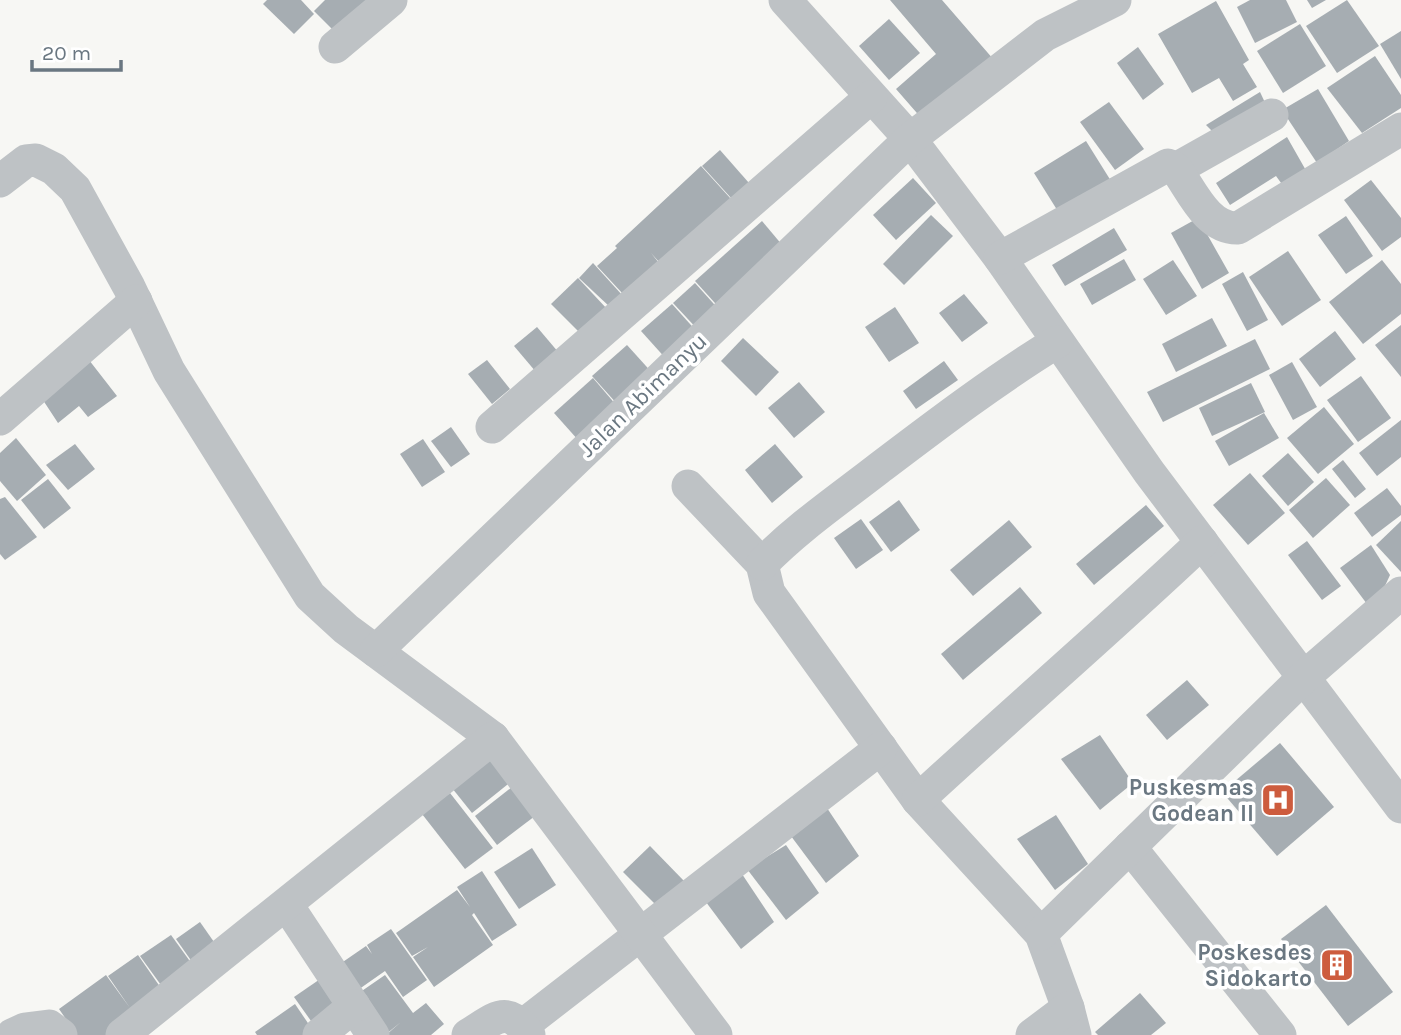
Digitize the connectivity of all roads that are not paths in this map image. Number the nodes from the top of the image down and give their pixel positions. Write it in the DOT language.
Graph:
graph roads {
  1 [pos="391,0"];
  2 [pos="785,0"];
  3 [pos="1115,0"];
  4 [pos="335,47"];
  5 [pos="871,97"];
  6 [pos="1272,115"];
  7 [pos="1401,129"];
  8 [pos="910,139"];
  9 [pos="1176,169"];
  10 [pos="0,181"];
  11 [pos="1000,258"];
  12 [pos="136,301"];
  13 [pos="1058,342"];
  14 [pos="0,419"];
  15 [pos="492,427"];
  16 [pos="688,486"];
  17 [pos="1202,542"];
  18 [pos="762,564"];
  19 [pos="1401,593"];
  20 [pos="376,651"];
  21 [pos="1304,677"];
  22 [pos="493,738"];
  23 [pos="881,748"];
  24 [pos="918,800"];
  25 [pos="1401,807"];
  26 [pos="1130,847"];
  27 [pos="287,905"];
  28 [pos="639,934"];
  29 [pos="1041,934"];
  30 [pos="354,1006"];
  31 [pos="1072,1021"];
  32 [pos="526,1030"];
  33 [pos="12,1035"];
  34 [pos="61,1035"];
  35 [pos="122,1035"];
  36 [pos="319,1035"];
  37 [pos="373,1035"];
  38 [pos="468,1035"];
  39 [pos="716,1035"];
  40 [pos="1032,1035"];
  41 [pos="1280,1035"];
  1 -- 4 [label="street"];
  2 -- 5 [label="street"];
  3 -- 8 [label="street, Jalan Abimanyu"];
  5 -- 8 [label="street"];
  5 -- 15 [label="street"];
  6 -- 9 [label="street"];
  7 -- 9 [label="street"];
  8 -- 11 [label="street"];
  8 -- 20 [label="street, Jalan Abimanyu"];
  9 -- 11 [label="street"];
  10 -- 12 [label="street"];
  11 -- 13 [label="street"];
  12 -- 14 [label="street"];
  12 -- 20 [label="street"];
  13 -- 17 [label="street"];
  13 -- 18 [label="street"];
  16 -- 18 [label="street"];
  17 -- 21 [label="street"];
  17 -- 24 [label="street"];
  18 -- 23 [label="street"];
  19 -- 21 [label="street"];
  20 -- 22 [label="street"];
  21 -- 25 [label="street"];
  21 -- 26 [label="street"];
  22 -- 27 [label="street"];
  22 -- 28 [label="street"];
  23 -- 24 [label="street"];
  23 -- 28 [label="street"];
  24 -- 29 [label="street"];
  26 -- 29 [label="street"];
  26 -- 41 [label="street"];
  27 -- 30 [label="street"];
  27 -- 35 [label="street"];
  28 -- 32 [label="street"];
  28 -- 39 [label="street"];
  29 -- 31 [label="street"];
  30 -- 36 [label="street"];
  30 -- 37 [label="street"];
  31 -- 40 [label="street"];
  32 -- 38 [label="street"];
  33 -- 34 [label="street"];
}
